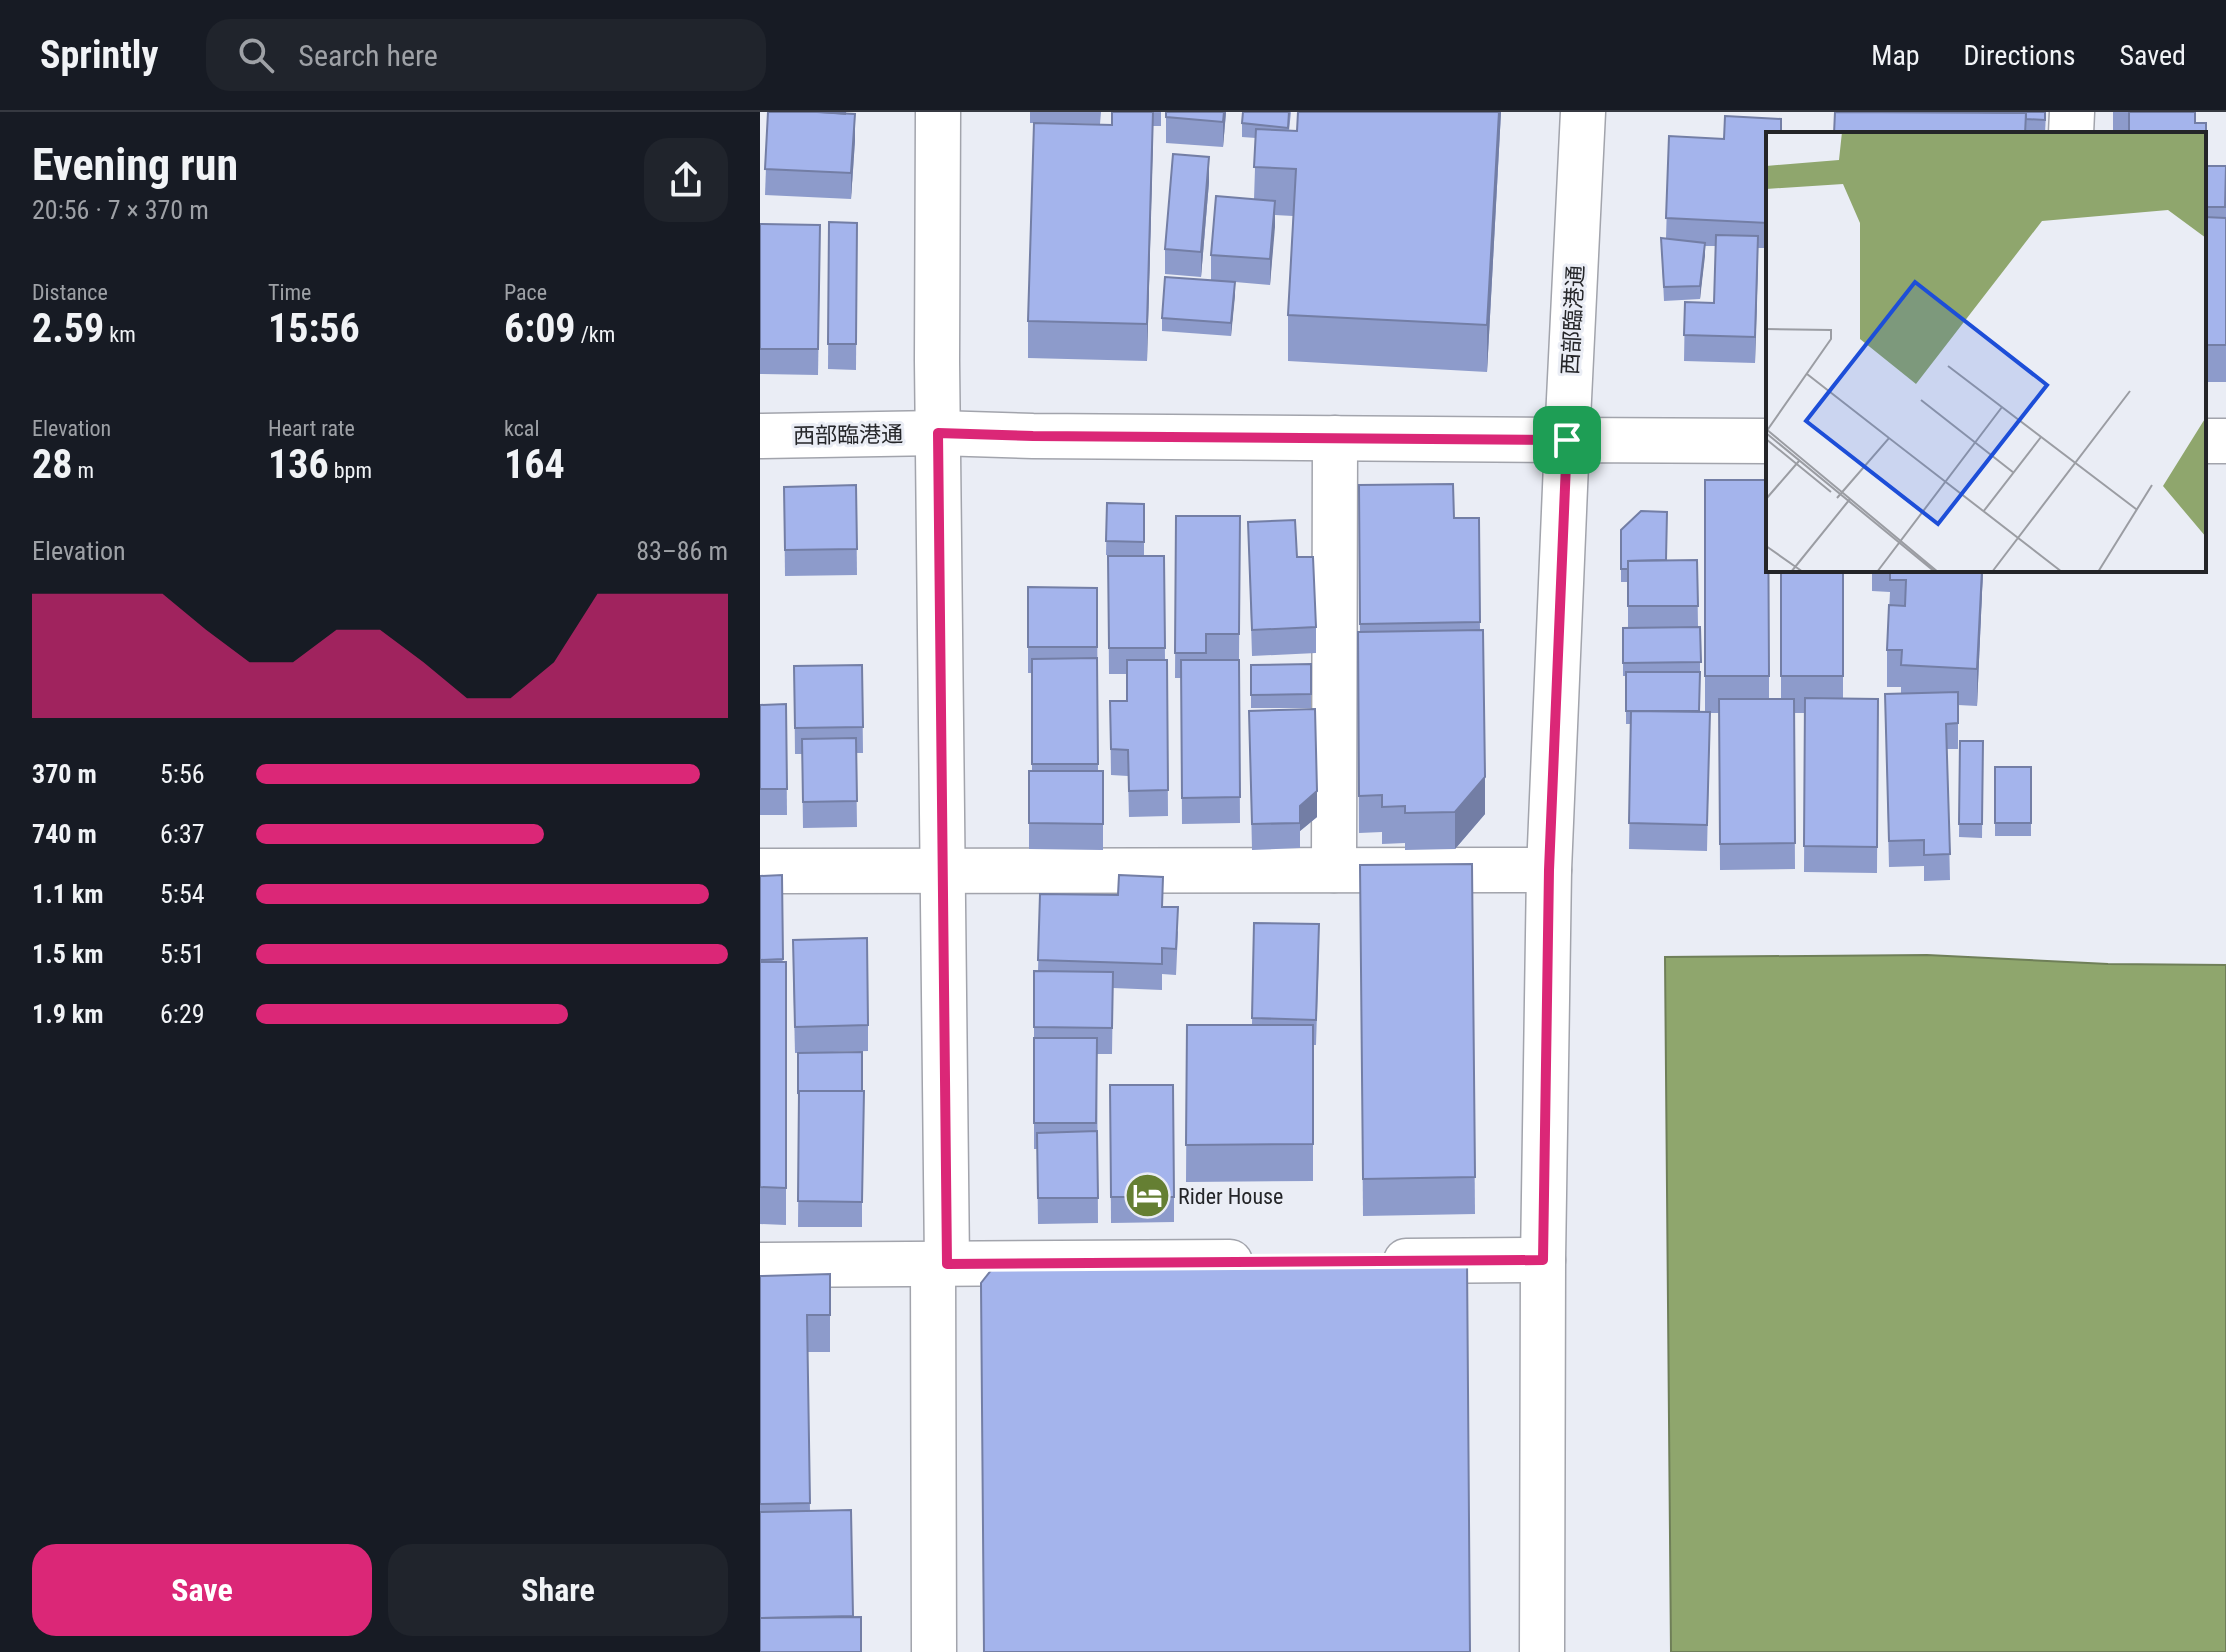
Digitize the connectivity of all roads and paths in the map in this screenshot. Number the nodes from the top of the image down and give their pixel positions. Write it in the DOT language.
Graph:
graph roads {
  1 [pos="938,112"];
  2 [pos="1583,112"];
  3 [pos="2072,112"];
  4 [pos="2071,132"];
  5 [pos="938,433"];
  6 [pos="760,436"];
  7 [pos="1335,438"];
  8 [pos="1567,440"];
  9 [pos="1766,441"];
  10 [pos="943,870"];
  11 [pos="1334,870"];
  12 [pos="1549,870"];
  13 [pos="760,871"];
  14 [pos="1543,1260"];
  15 [pos="1276,1261"];
  16 [pos="1370,1261"];
  17 [pos="940,1264"];
  18 [pos="760,1265"];
  19 [pos="934,1652"];
  20 [pos="1542,1652"];
  1 -- 5 [label="street"];
  2 -- 8 [label="street, 西部臨港通"];
  3 -- 4 [label="street"];
  5 -- 6 [label="street, 西部臨港通"];
  5 -- 7 [label="street, 西部臨港通"];
  5 -- 10 [label="street"];
  7 -- 8 [label="street, 西部臨港通"];
  7 -- 11 [label="street"];
  8 -- 9 [label="street"];
  8 -- 12 [label="street"];
  10 -- 11 [label="street"];
  10 -- 13 [label="street"];
  10 -- 17 [label="street"];
  11 -- 12 [label="street"];
  12 -- 14 [label="street"];
  14 -- 16 [label="street"];
  14 -- 20 [label="street"];
  15 -- 17 [label="street"];
  17 -- 18 [label="street"];
  17 -- 19 [label="street"];
}
